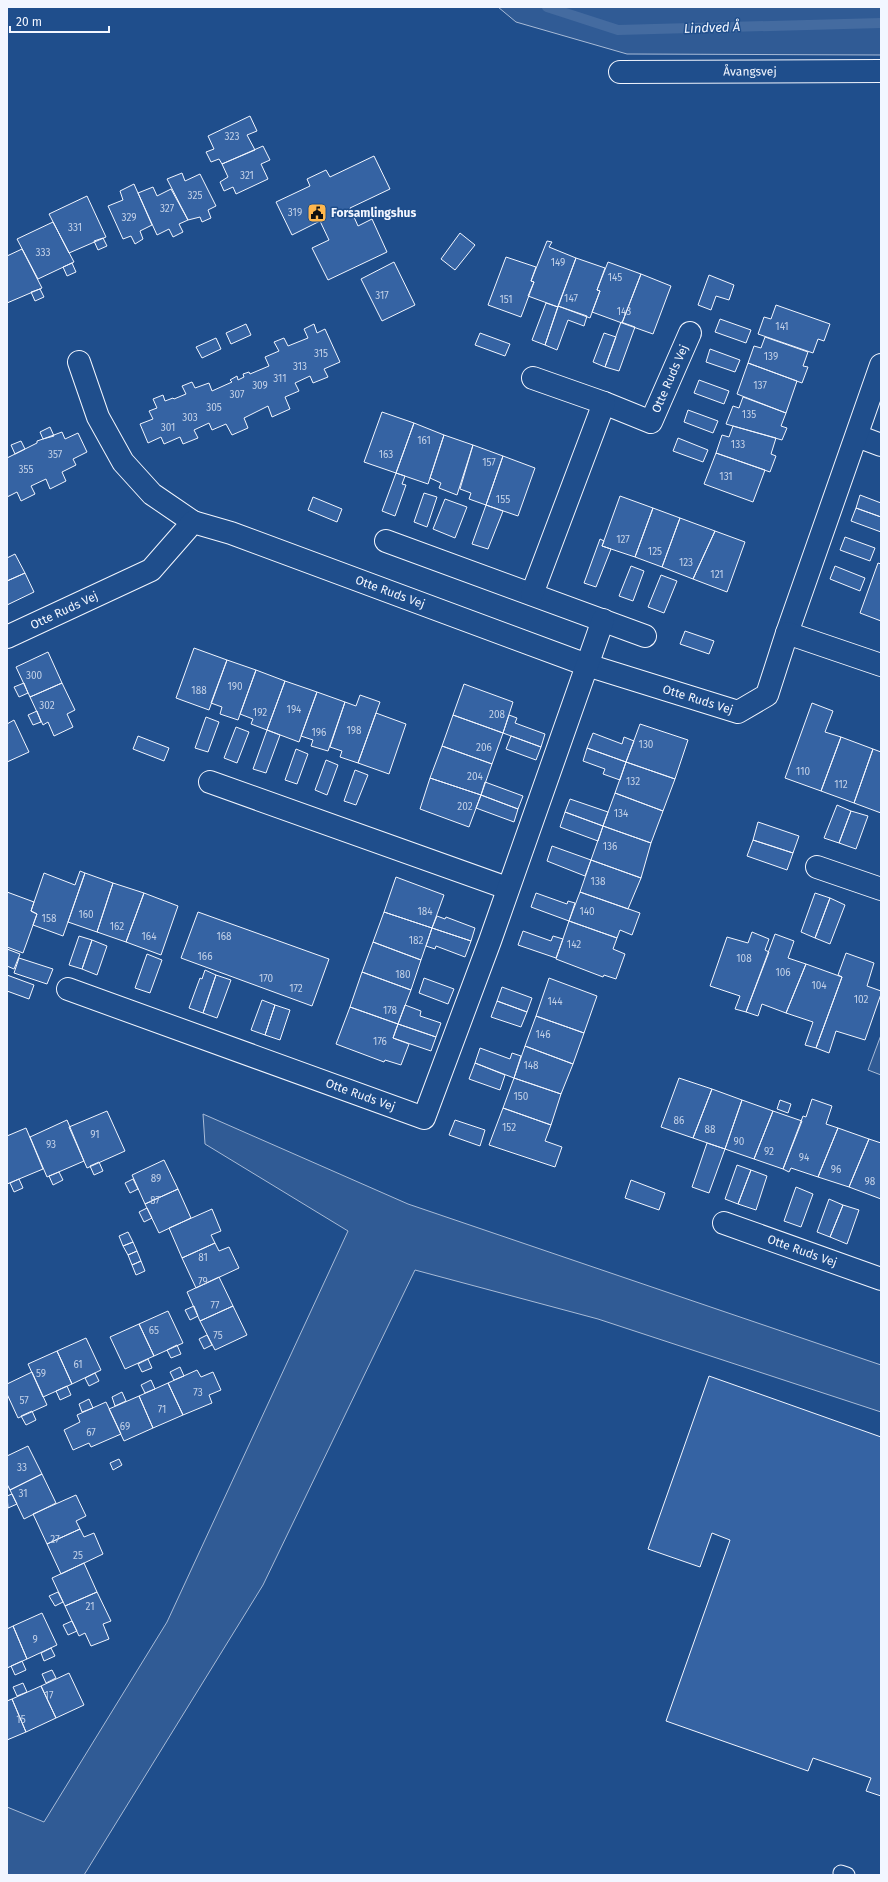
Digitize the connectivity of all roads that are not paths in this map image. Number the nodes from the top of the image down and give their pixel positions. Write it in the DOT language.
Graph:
graph roads {
  1 [pos="881,71"];
  2 [pos="620,72"];
  3 [pos="690,333"];
  4 [pos="79,362"];
  5 [pos="881,365"];
  6 [pos="533,378"];
  7 [pos="604,403"];
  8 [pos="857,436"];
  9 [pos="881,445"];
  10 [pos="193,522"];
  11 [pos="386,541"];
  12 [pos="532,594"];
  13 [pos="603,620"];
  14 [pos="787,633"];
  15 [pos="645,636"];
  16 [pos="7,637"];
  17 [pos="587,665"];
  18 [pos="881,665"];
  19 [pos="210,782"];
  20 [pos="817,867"];
  21 [pos="507,888"];
  22 [pos="881,889"];
  23 [pos="68,989"];
  24 [pos="724,1223"];
  25 [pos="881,1278"];
  1 -- 2 [label="street, Åvangsvej"];
  3 -- 7 [label="street, Otte Ruds Vej"];
  4 -- 10 [label="street, Otte Ruds Vej"];
  5 -- 8 [label="street, Otte Ruds Vej"];
  6 -- 7 [label="street, Otte Ruds Vej"];
  7 -- 12 [label="street"];
  8 -- 9 [label="street"];
  8 -- 14 [label="street, Otte Ruds Vej"];
  10 -- 16 [label="street, Otte Ruds Vej"];
  10 -- 17 [label="street, Otte Ruds Vej"];
  11 -- 12 [label="street"];
  12 -- 13 [label="street"];
  13 -- 15 [label="street"];
  13 -- 17 [label="street, Otte Ruds Vej"];
  14 -- 17 [label="street, Otte Ruds Vej"];
  14 -- 18 [label="street"];
  17 -- 21 [label="street, Otte Ruds Vej"];
  19 -- 21 [label="street"];
  20 -- 22 [label="street"];
  21 -- 23 [label="street, Otte Ruds Vej"];
  24 -- 25 [label="street, Otte Ruds Vej"];
}
